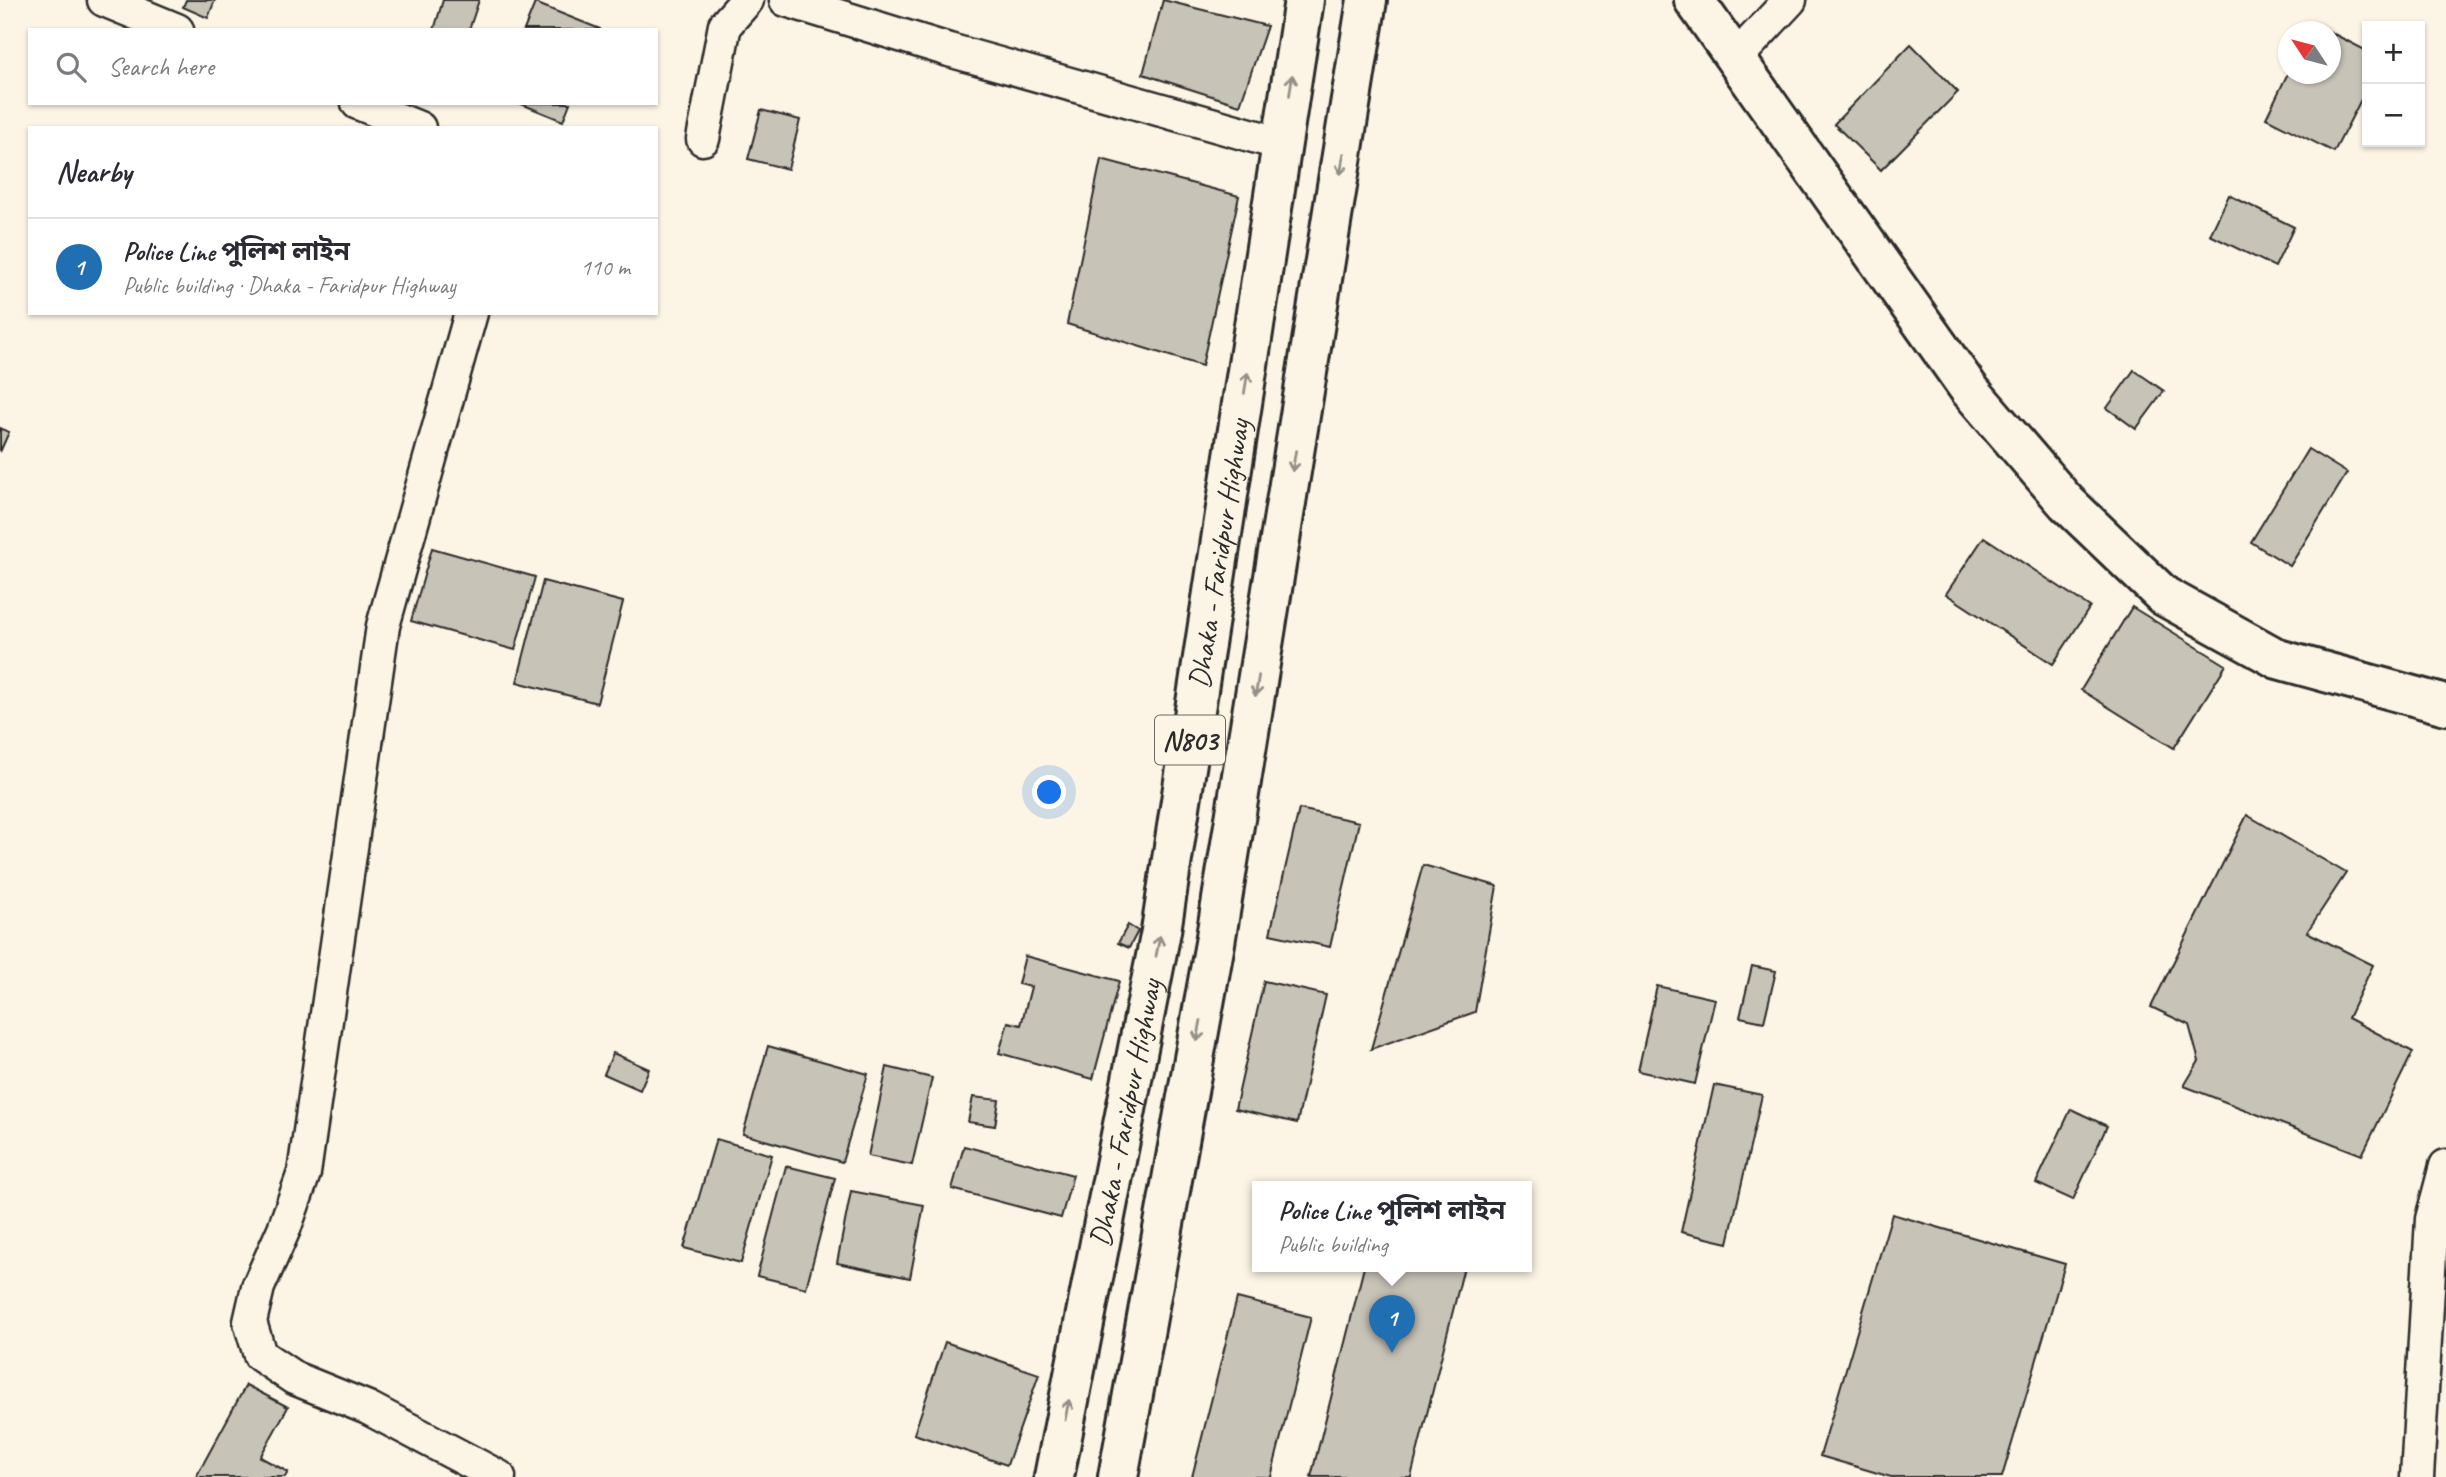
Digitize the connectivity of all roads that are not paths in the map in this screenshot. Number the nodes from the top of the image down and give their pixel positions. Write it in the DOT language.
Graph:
graph roads {
  1 [pos="104,0"];
  2 [pos="747,0"];
  3 [pos="786,0"];
  4 [pos="1304,0"];
  5 [pos="1367,0"];
  6 [pos="1694,0"];
  7 [pos="1790,0"];
  8 [pos="172,28"];
  9 [pos="1735,59"];
  10 [pos="363,105"];
  11 [pos="414,126"];
  12 [pos="703,139"];
  13 [pos="1283,144"];
  14 [pos="1267,248"];
  15 [pos="1327,259"];
  16 [pos="470,315"];
  17 [pos="2446,705"];
  18 [pos="2446,1166"];
  19 [pos="499,1477"];
  20 [pos="1054,1477"];
  21 [pos="1118,1477"];
  22 [pos="2417,1477"];
  1 -- 8 [label="street"];
  2 -- 12 [label="street"];
  3 -- 13 [label="street"];
  13 -- 4 [label="main road, Dhaka - Faridpur Highway / N803, one-way"];
  5 -- 15 [label="main road, Dhaka - Faridpur Highway / N803, one-way"];
  6 -- 9 [label="main road"];
  7 -- 9 [label="street"];
  9 -- 17 [label="main road"];
  10 -- 11 [label="street"];
  13 -- 14 [label="main road, Dhaka - Faridpur Highway / N803"];
  14 -- 15 [label="main road"];
  20 -- 14 [label="main road, Dhaka - Faridpur Highway / N803, one-way"];
  15 -- 21 [label="main road, Dhaka - Faridpur Highway / N803, one-way"];
  16 -- 19 [label="street"];
  18 -- 22 [label="street"];
}
